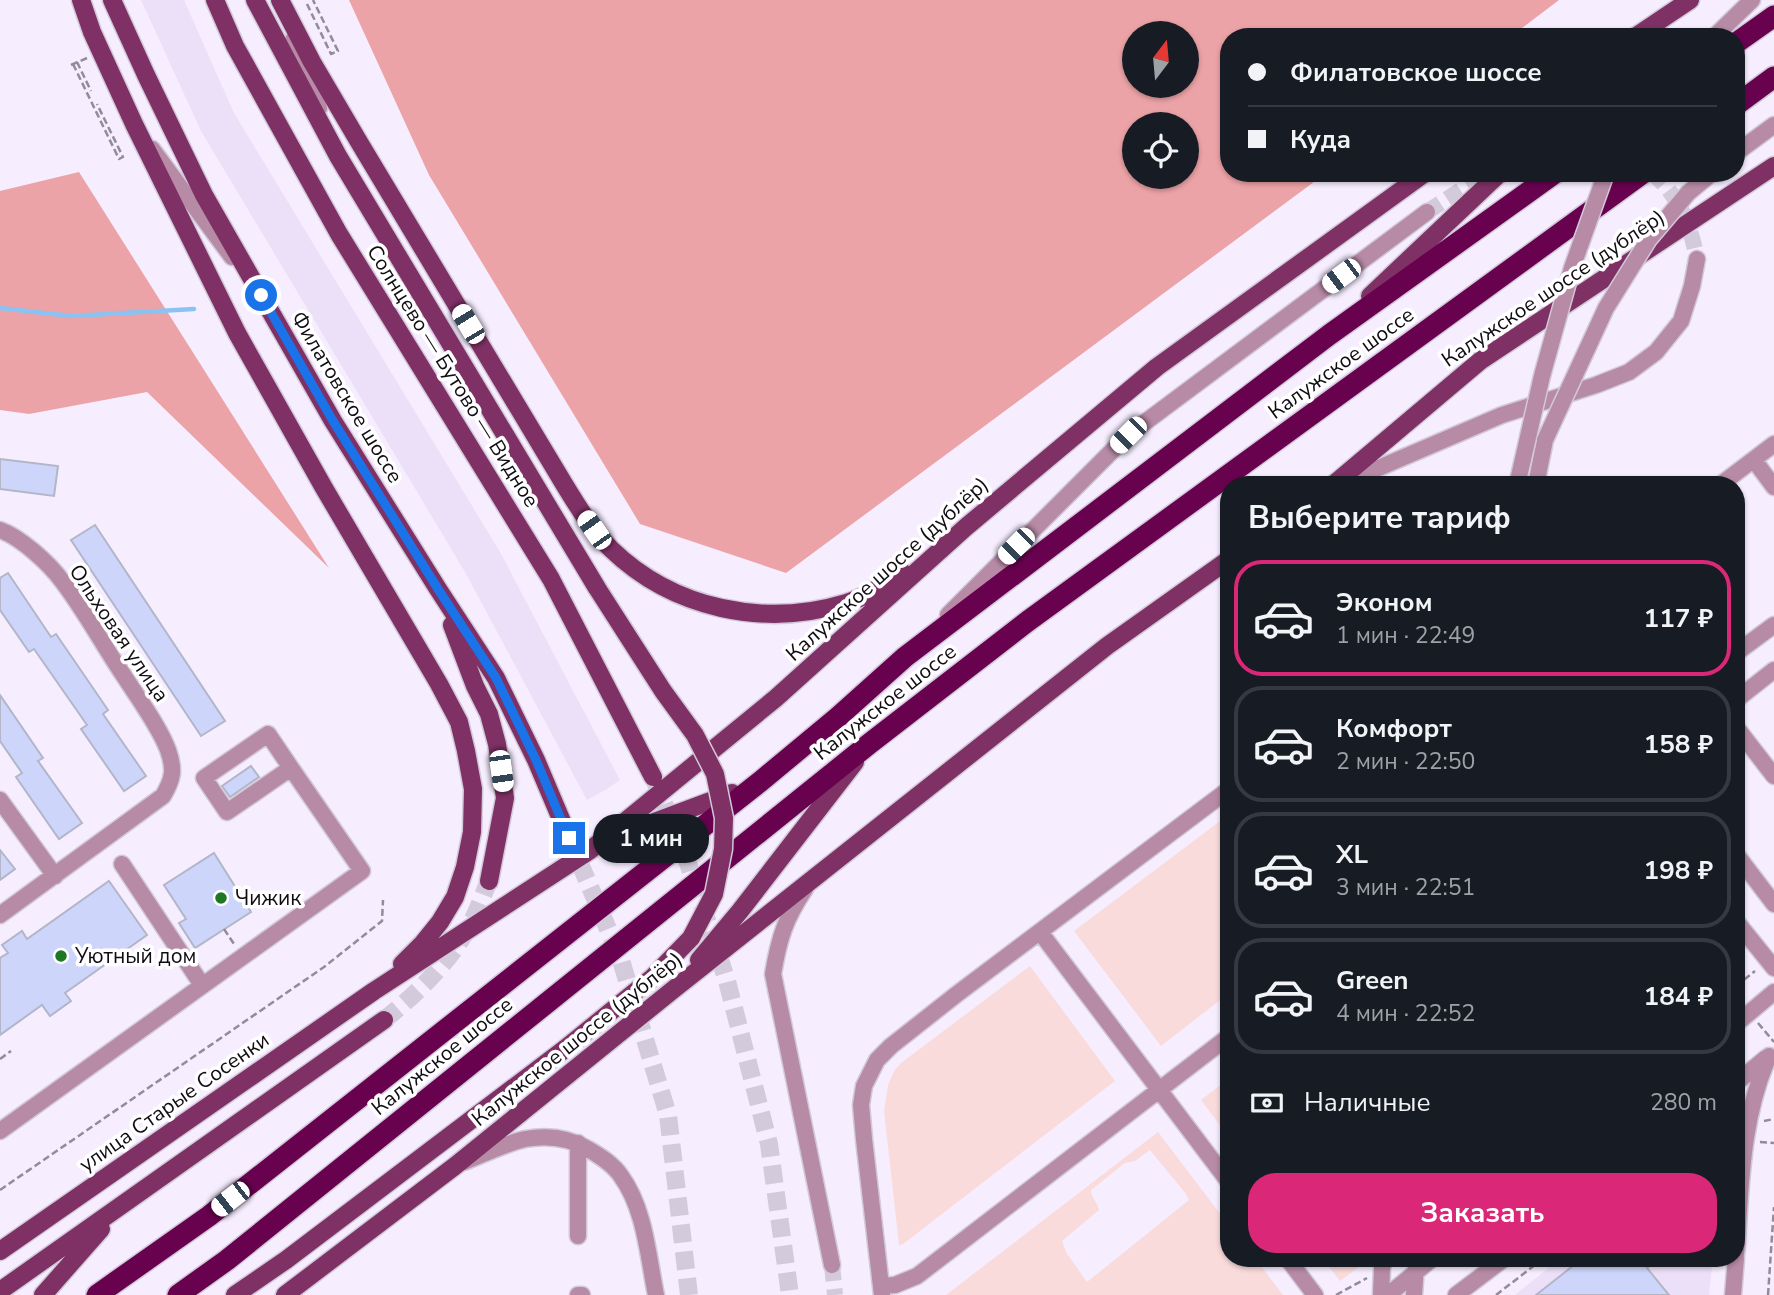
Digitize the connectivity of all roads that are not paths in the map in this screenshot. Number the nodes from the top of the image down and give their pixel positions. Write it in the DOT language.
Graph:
graph roads {
  1 [pos="81,0"];
  2 [pos="112,0"];
  3 [pos="215,0"];
  4 [pos="255,0"];
  5 [pos="279,0"];
  6 [pos="1690,0"];
  7 [pos="1752,0"];
  8 [pos="1774,16"];
  9 [pos="1659,22"];
  10 [pos="1649,28"];
  11 [pos="1653,28"];
  12 [pos="1723,28"];
  13 [pos="1745,37"];
  14 [pos="1774,77"];
  15 [pos="1745,98"];
  16 [pos="134,124"];
  17 [pos="1774,125"];
  18 [pos="1745,146"];
  19 [pos="338,156"];
  20 [pos="1774,166"];
  21 [pos="1413,182"];
  22 [pos="1490,182"];
  23 [pos="1542,182"];
  24 [pos="1603,182"];
  25 [pos="1631,182"];
  26 [pos="1701,182"];
  27 [pos="1427,212"];
  28 [pos="1697,259"];
  29 [pos="261,295"];
  30 [pos="1329,335"];
  31 [pos="1774,444"];
  32 [pos="1754,460"];
  33 [pos="1227,476"];
  34 [pos="1344,476"];
  35 [pos="1360,476"];
  36 [pos="1519,476"];
  37 [pos="1538,476"];
  38 [pos="1732,476"];
  39 [pos="1220,481"];
  40 [pos="1774,487"];
  41 [pos="966,527"];
  42 [pos="0,530"];
  43 [pos="1220,566"];
  44 [pos="438,589"];
  45 [pos="1774,625"];
  46 [pos="1745,646"];
  47 [pos="905,657"];
  48 [pos="1774,670"];
  49 [pos="1745,693"];
  50 [pos="1745,739"];
  51 [pos="869,744"];
  52 [pos="292,768"];
  53 [pos="1774,776"];
  54 [pos="653,777"];
  55 [pos="761,781"];
  56 [pos="1220,796"];
  57 [pos="0,800"];
  58 [pos="569,838"];
  59 [pos="589,851"];
  60 [pos="122,864"];
  61 [pos="1745,866"];
  62 [pos="55,876"];
  63 [pos="489,881"];
  64 [pos="810,882"];
  65 [pos="1774,904"];
  66 [pos="0,915"];
  67 [pos="1041,932"];
  68 [pos="1745,932"];
  69 [pos="1774,968"];
  70 [pos="202,985"];
  71 [pos="674,989"];
  72 [pos="374,991"];
  73 [pos="1774,992"];
  74 [pos="1745,1016"];
  75 [pos="384,1020"];
  76 [pos="1220,1043"];
  77 [pos="1771,1054"];
  78 [pos="1745,1076"];
  79 [pos="1159,1090"];
  80 [pos="0,1131"];
  81 [pos="1745,1141"];
  82 [pos="578,1143"];
  83 [pos="455,1166"];
  84 [pos="1220,1170"];
  85 [pos="122,1205"];
  86 [pos="578,1236"];
  87 [pos="0,1251"];
  88 [pos="832,1265"];
  89 [pos="1294,1267"];
  90 [pos="1382,1267"];
  91 [pos="1414,1267"];
  92 [pos="1416,1267"];
  93 [pos="1493,1267"];
  94 [pos="1735,1267"];
  95 [pos="0,1291"];
  96 [pos="882,1291"];
  97 [pos="43,1295"];
  98 [pos="97,1295"];
  99 [pos="178,1295"];
  100 [pos="235,1295"];
  101 [pos="285,1295"];
  102 [pos="656,1295"];
  103 [pos="1315,1295"];
  104 [pos="1381,1295"];
  105 [pos="1388,1295"];
  106 [pos="1414,1295"];
  107 [pos="1457,1295"];
  108 [pos="1733,1295"];
  1 -- 16 [label="main road"];
  2 -- 29 [label="main road, Филатовское шоссе"];
  3 -- 54 [label="main road, Солнцево — Бутово — Видное"];
  4 -- 19 [label="main road"];
  5 -- 19 [label="street"];
  5 -- 41 [label="main road"];
  6 -- 9 [label="main road"];
  7 -- 12 [label="street"];
  8 -- 13 [label="highway"];
  9 -- 10 [label="main road"];
  9 -- 11 [label="main road"];
  14 -- 15 [label="highway"];
  16 -- 29 [label="street"];
  16 -- 72 [label="main road"];
  17 -- 18 [label="street"];
  19 -- 100 [label="main road, bridge"];
  20 -- 34 [label="main road, Калужское шоссе (дублёр)"];
  21 -- 41 [label="main road, Калужское шоссе (дублёр)"];
  22 -- 30 [label="main road"];
  23 -- 30 [label="highway, Калужское шоссе"];
  24 -- 36 [label="street, bridge"];
  25 -- 33 [label="highway, Калужское шоссе"];
  26 -- 37 [label="street, bridge"];
  27 -- 47 [label="street"];
  28 -- 35 [label="street"];
  29 -- 44 [label="main road, Филатовское шоссе"];
  30 -- 47 [label="highway, Калужское шоссе"];
  31 -- 32 [label="street"];
  32 -- 38 [label="street"];
  32 -- 40 [label="street"];
  39 -- 51 [label="highway, Калужское шоссе"];
  41 -- 59 [label="main road, Калужское шоссе (дублёр)"];
  42 -- 62 [label="street, Ольховая улица"];
  43 -- 64 [label="main road, Калужское шоссе (дублёр)"];
  44 -- 58 [label="main road"];
  44 -- 63 [label="main road"];
  45 -- 46 [label="street"];
  47 -- 55 [label="highway, Калужское шоссе"];
  48 -- 49 [label="street"];
  50 -- 53 [label="street"];
  51 -- 71 [label="main road"];
  51 -- 99 [label="highway, Калужское шоссе"];
  52 -- 52 [label="street"];
  52 -- 70 [label="street"];
  55 -- 59 [label="main road"];
  55 -- 98 [label="highway, Калужское шоссе"];
  56 -- 67 [label="street"];
  57 -- 62 [label="street"];
  59 -- 72 [label="main road, Калужское шоссе (дублёр)"];
  60 -- 70 [label="street"];
  61 -- 65 [label="street"];
  62 -- 66 [label="street"];
  64 -- 71 [label="main road, Калужское шоссе (дублёр)"];
  64 -- 88 [label="street"];
  67 -- 79 [label="street"];
  67 -- 96 [label="street"];
  68 -- 69 [label="street"];
  70 -- 80 [label="street"];
  71 -- 83 [label="main road, Калужское шоссе (дублёр)"];
  72 -- 87 [label="main road, улица Старые Сосенки"];
  73 -- 74 [label="street"];
  75 -- 85 [label="main road"];
  76 -- 79 [label="street"];
  77 -- 78 [label="street"];
  77 -- 81 [label="street"];
  79 -- 84 [label="street"];
  79 -- 96 [label="street"];
  82 -- 83 [label="street"];
  82 -- 86 [label="street"];
  82 -- 102 [label="street"];
  83 -- 101 [label="main road, Калужское шоссе (дублёр)"];
  85 -- 95 [label="main road"];
  85 -- 97 [label="main road"];
  89 -- 103 [label="street"];
  90 -- 104 [label="street"];
  91 -- 105 [label="street"];
  92 -- 106 [label="street"];
  93 -- 107 [label="street"];
  94 -- 108 [label="street"];
}
